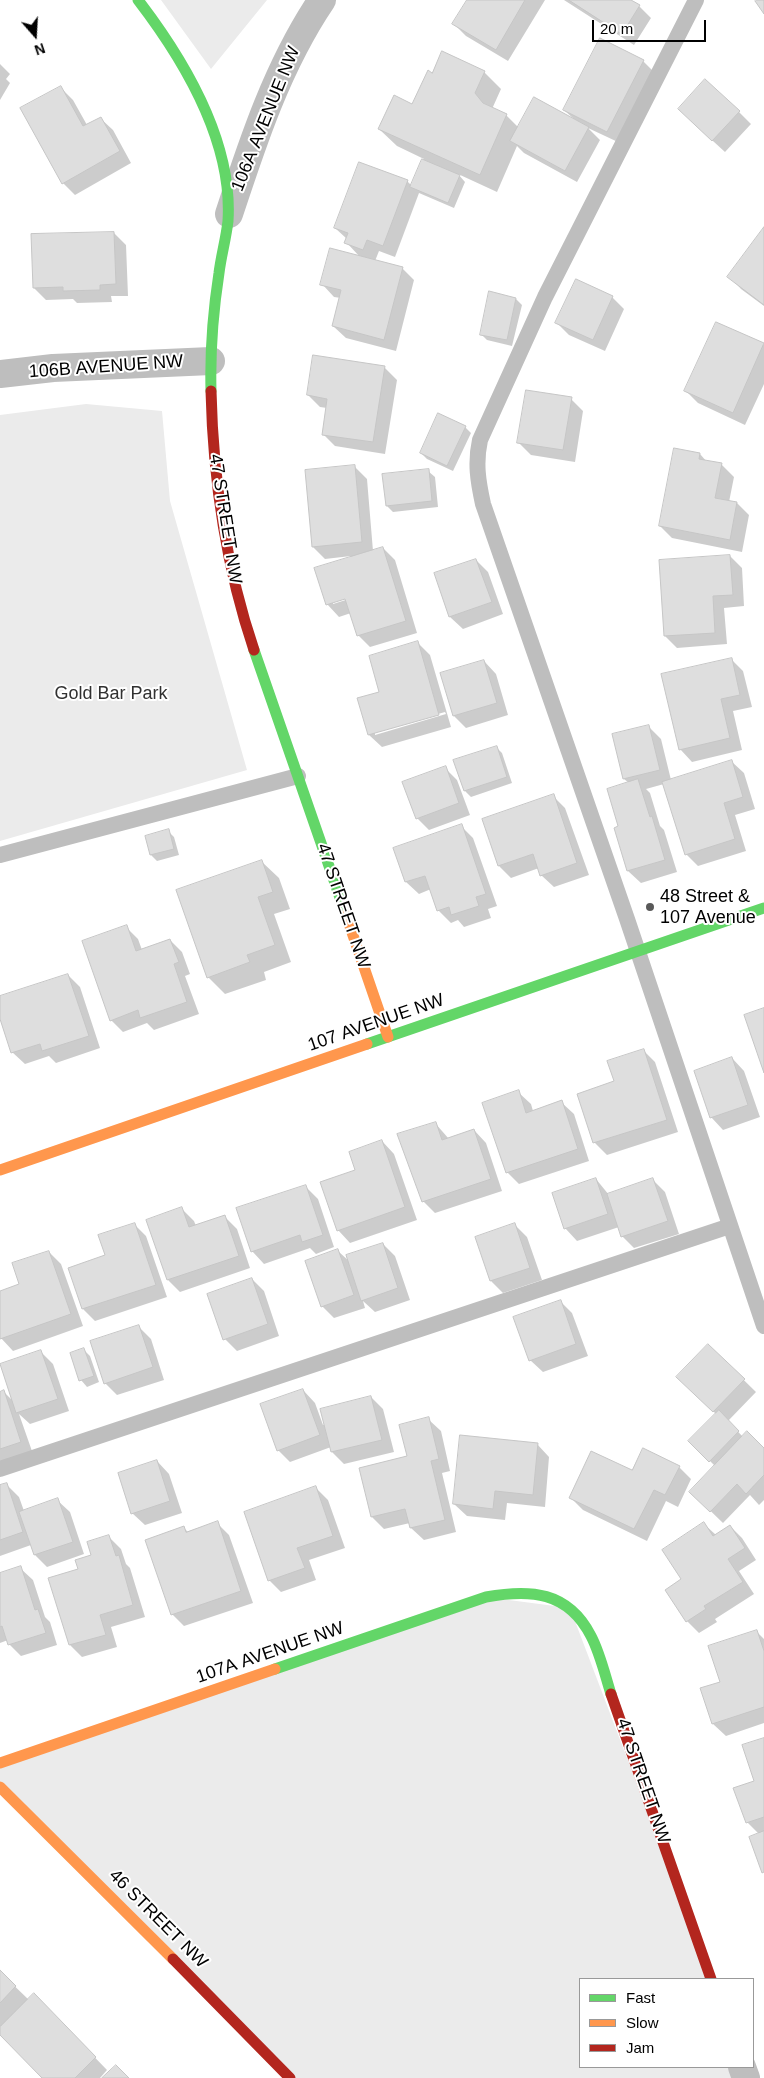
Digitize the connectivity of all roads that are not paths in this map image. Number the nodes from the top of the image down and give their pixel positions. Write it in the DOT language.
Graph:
graph roads {
  1 [pos="138,0"];
  2 [pos="322,0"];
  3 [pos="696,0"];
  4 [pos="228,214"];
  5 [pos="211,360"];
  6 [pos="0,374"];
  7 [pos="298,776"];
  8 [pos="0,855"];
  9 [pos="764,908"];
  10 [pos="638,952"];
  11 [pos="388,1037"];
  12 [pos="0,1170"];
  13 [pos="730,1226"];
  14 [pos="764,1326"];
  15 [pos="0,1469"];
  16 [pos="553,1598"];
  17 [pos="0,1764"];
  18 [pos="0,1787"];
  19 [pos="711,1978"];
  20 [pos="290,2078"];
  1 -- 4 [label="street, 47 STREET NW"];
  2 -- 4 [label="street, 106A AVENUE NW"];
  3 -- 10 [label="lane"];
  4 -- 5 [label="street, 47 STREET NW"];
  5 -- 6 [label="street, 106B AVENUE NW"];
  5 -- 7 [label="street, 47 STREET NW"];
  7 -- 8 [label="lane"];
  7 -- 11 [label="street, 47 STREET NW"];
  9 -- 10 [label="street, 107 AVENUE NW"];
  10 -- 11 [label="street, 107 AVENUE NW"];
  10 -- 13 [label="lane"];
  11 -- 12 [label="street, 107 AVENUE NW"];
  13 -- 14 [label="lane"];
  13 -- 15 [label="lane"];
  16 -- 17 [label="street, 107A AVENUE NW"];
  16 -- 19 [label="street, 47 STREET NW"];
  18 -- 20 [label="street, 46 STREET NW"];
}
